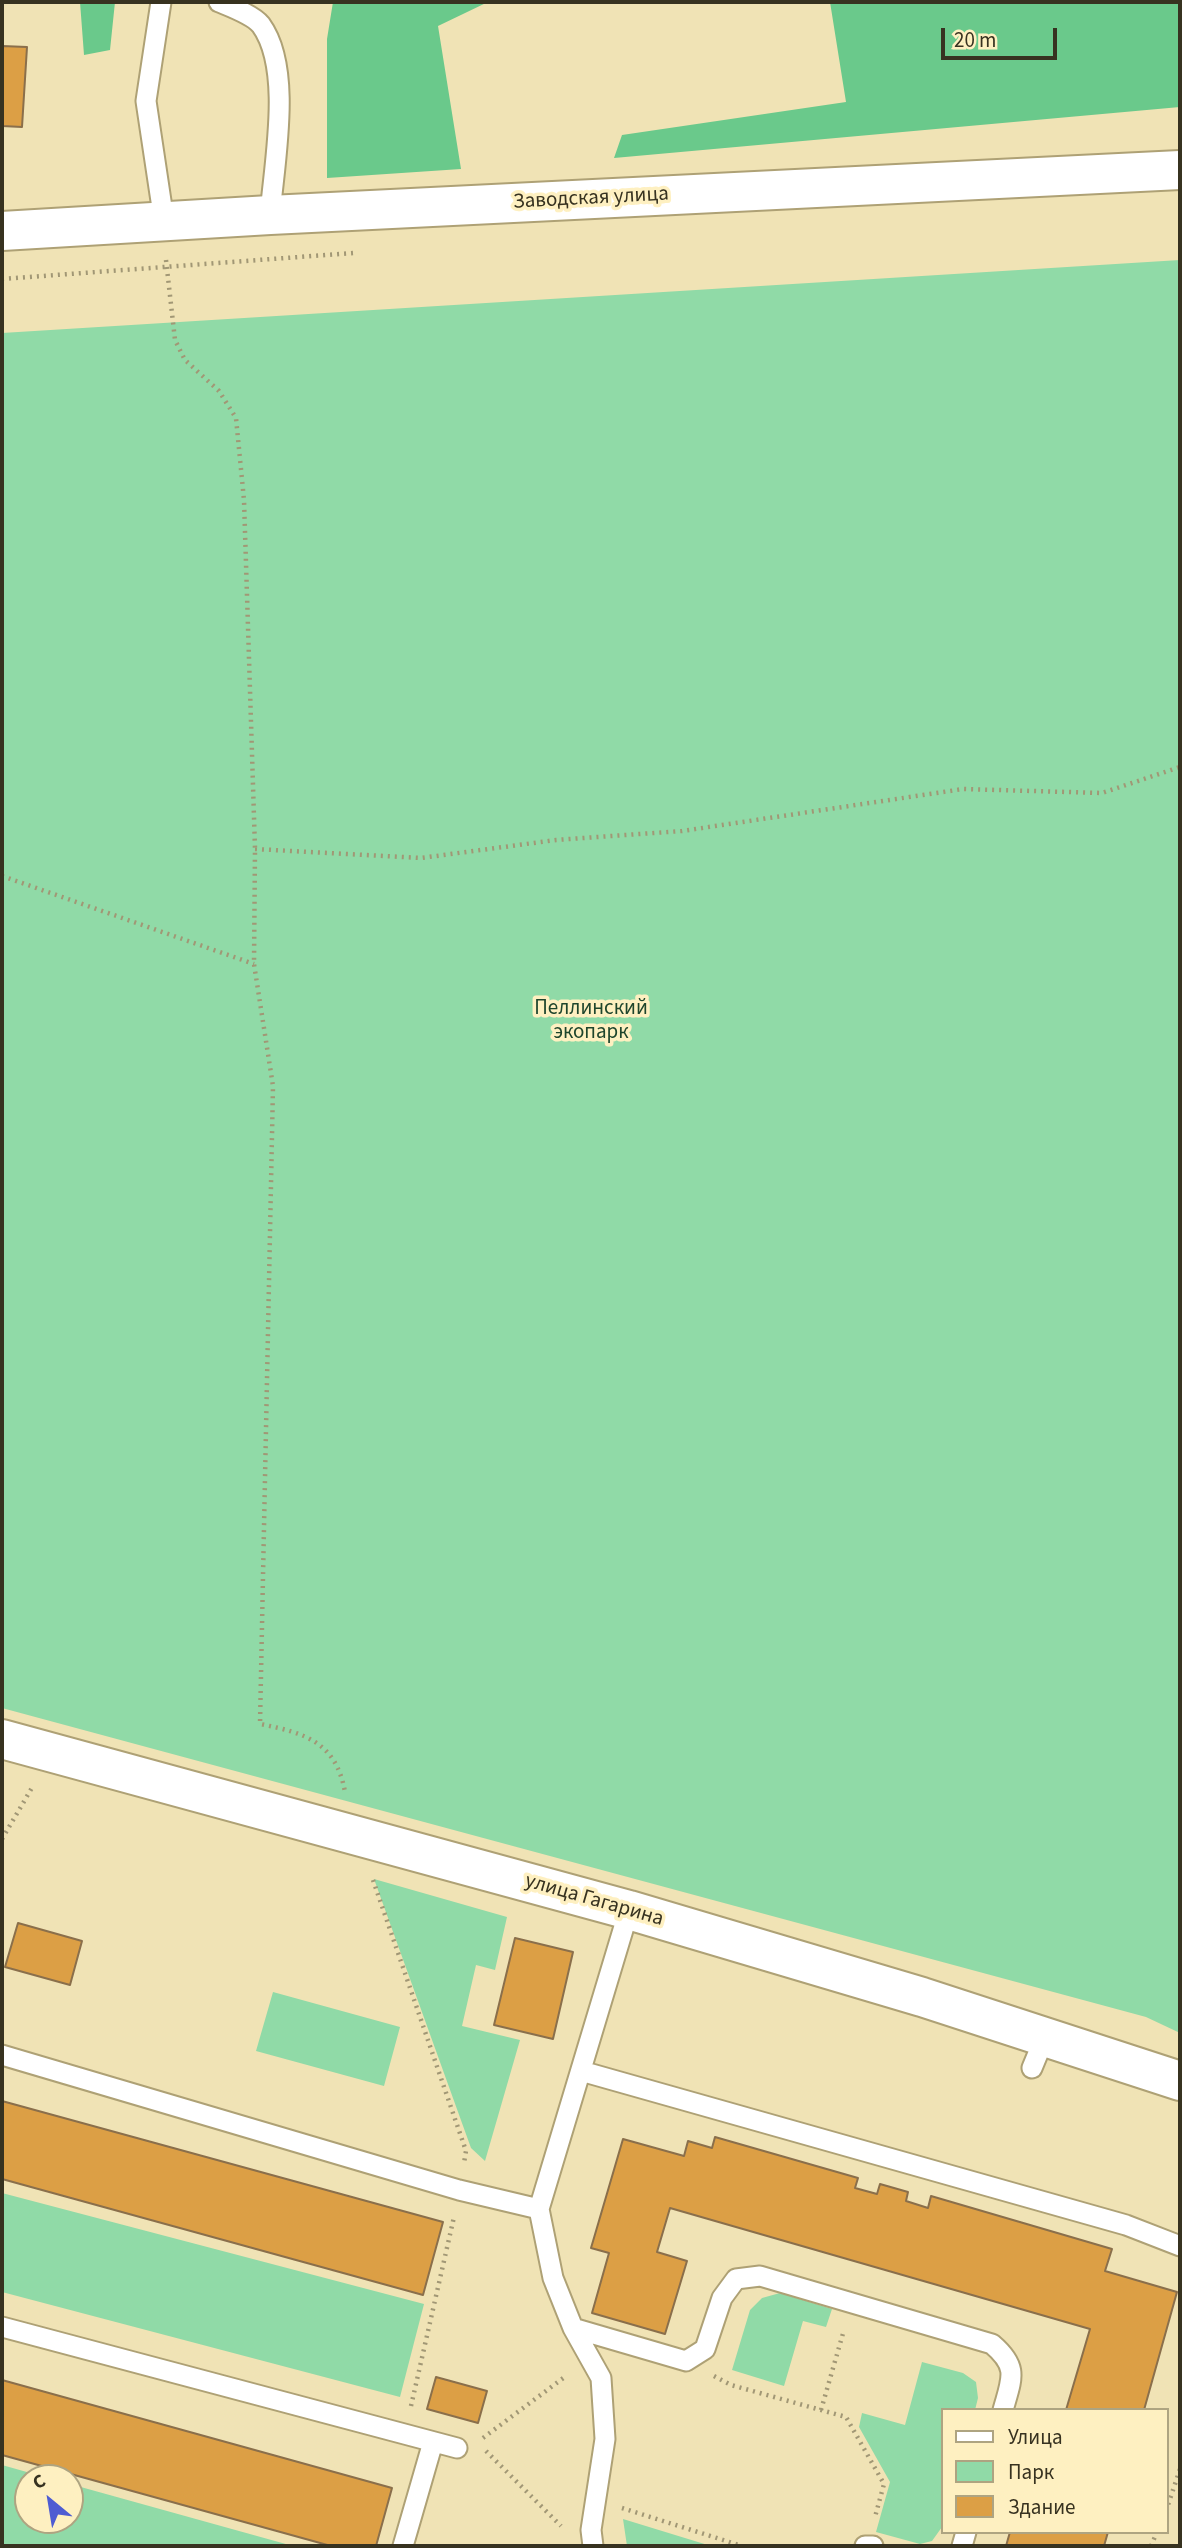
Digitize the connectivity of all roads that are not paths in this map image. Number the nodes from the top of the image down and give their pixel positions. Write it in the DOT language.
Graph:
graph roads {
  1 [pos="161,2"];
  2 [pos="219,2"];
  3 [pos="1180,170"];
  4 [pos="270,215"];
  5 [pos="164,221"];
  6 [pos="2,231"];
  7 [pos="2,1739"];
  8 [pos="629,1910"];
  9 [pos="2,2056"];
  10 [pos="581,2071"];
  11 [pos="1180,2081"];
  12 [pos="539,2208"];
  13 [pos="1180,2246"];
  14 [pos="2,2327"];
  15 [pos="573,2328"];
  16 [pos="1004,2408"];
  17 [pos="433,2442"];
  18 [pos="457,2448"];
  19 [pos="403,2546"];
  20 [pos="593,2546"];
  1 -- 5 [label="lane"];
  2 -- 4 [label="lane"];
  3 -- 4 [label="street, Заводская улица"];
  4 -- 5 [label="street, Заводская улица"];
  5 -- 6 [label="street, Заводская улица"];
  7 -- 8 [label="street, улица Гагарина"];
  8 -- 10 [label="lane"];
  8 -- 11 [label="street, улица Гагарина"];
  9 -- 12 [label="lane"];
  10 -- 12 [label="lane"];
  10 -- 13 [label="lane"];
  12 -- 15 [label="lane"];
  14 -- 17 [label="lane"];
  15 -- 16 [label="lane"];
  15 -- 20 [label="lane"];
  17 -- 18 [label="lane"];
  17 -- 19 [label="lane"];
}
